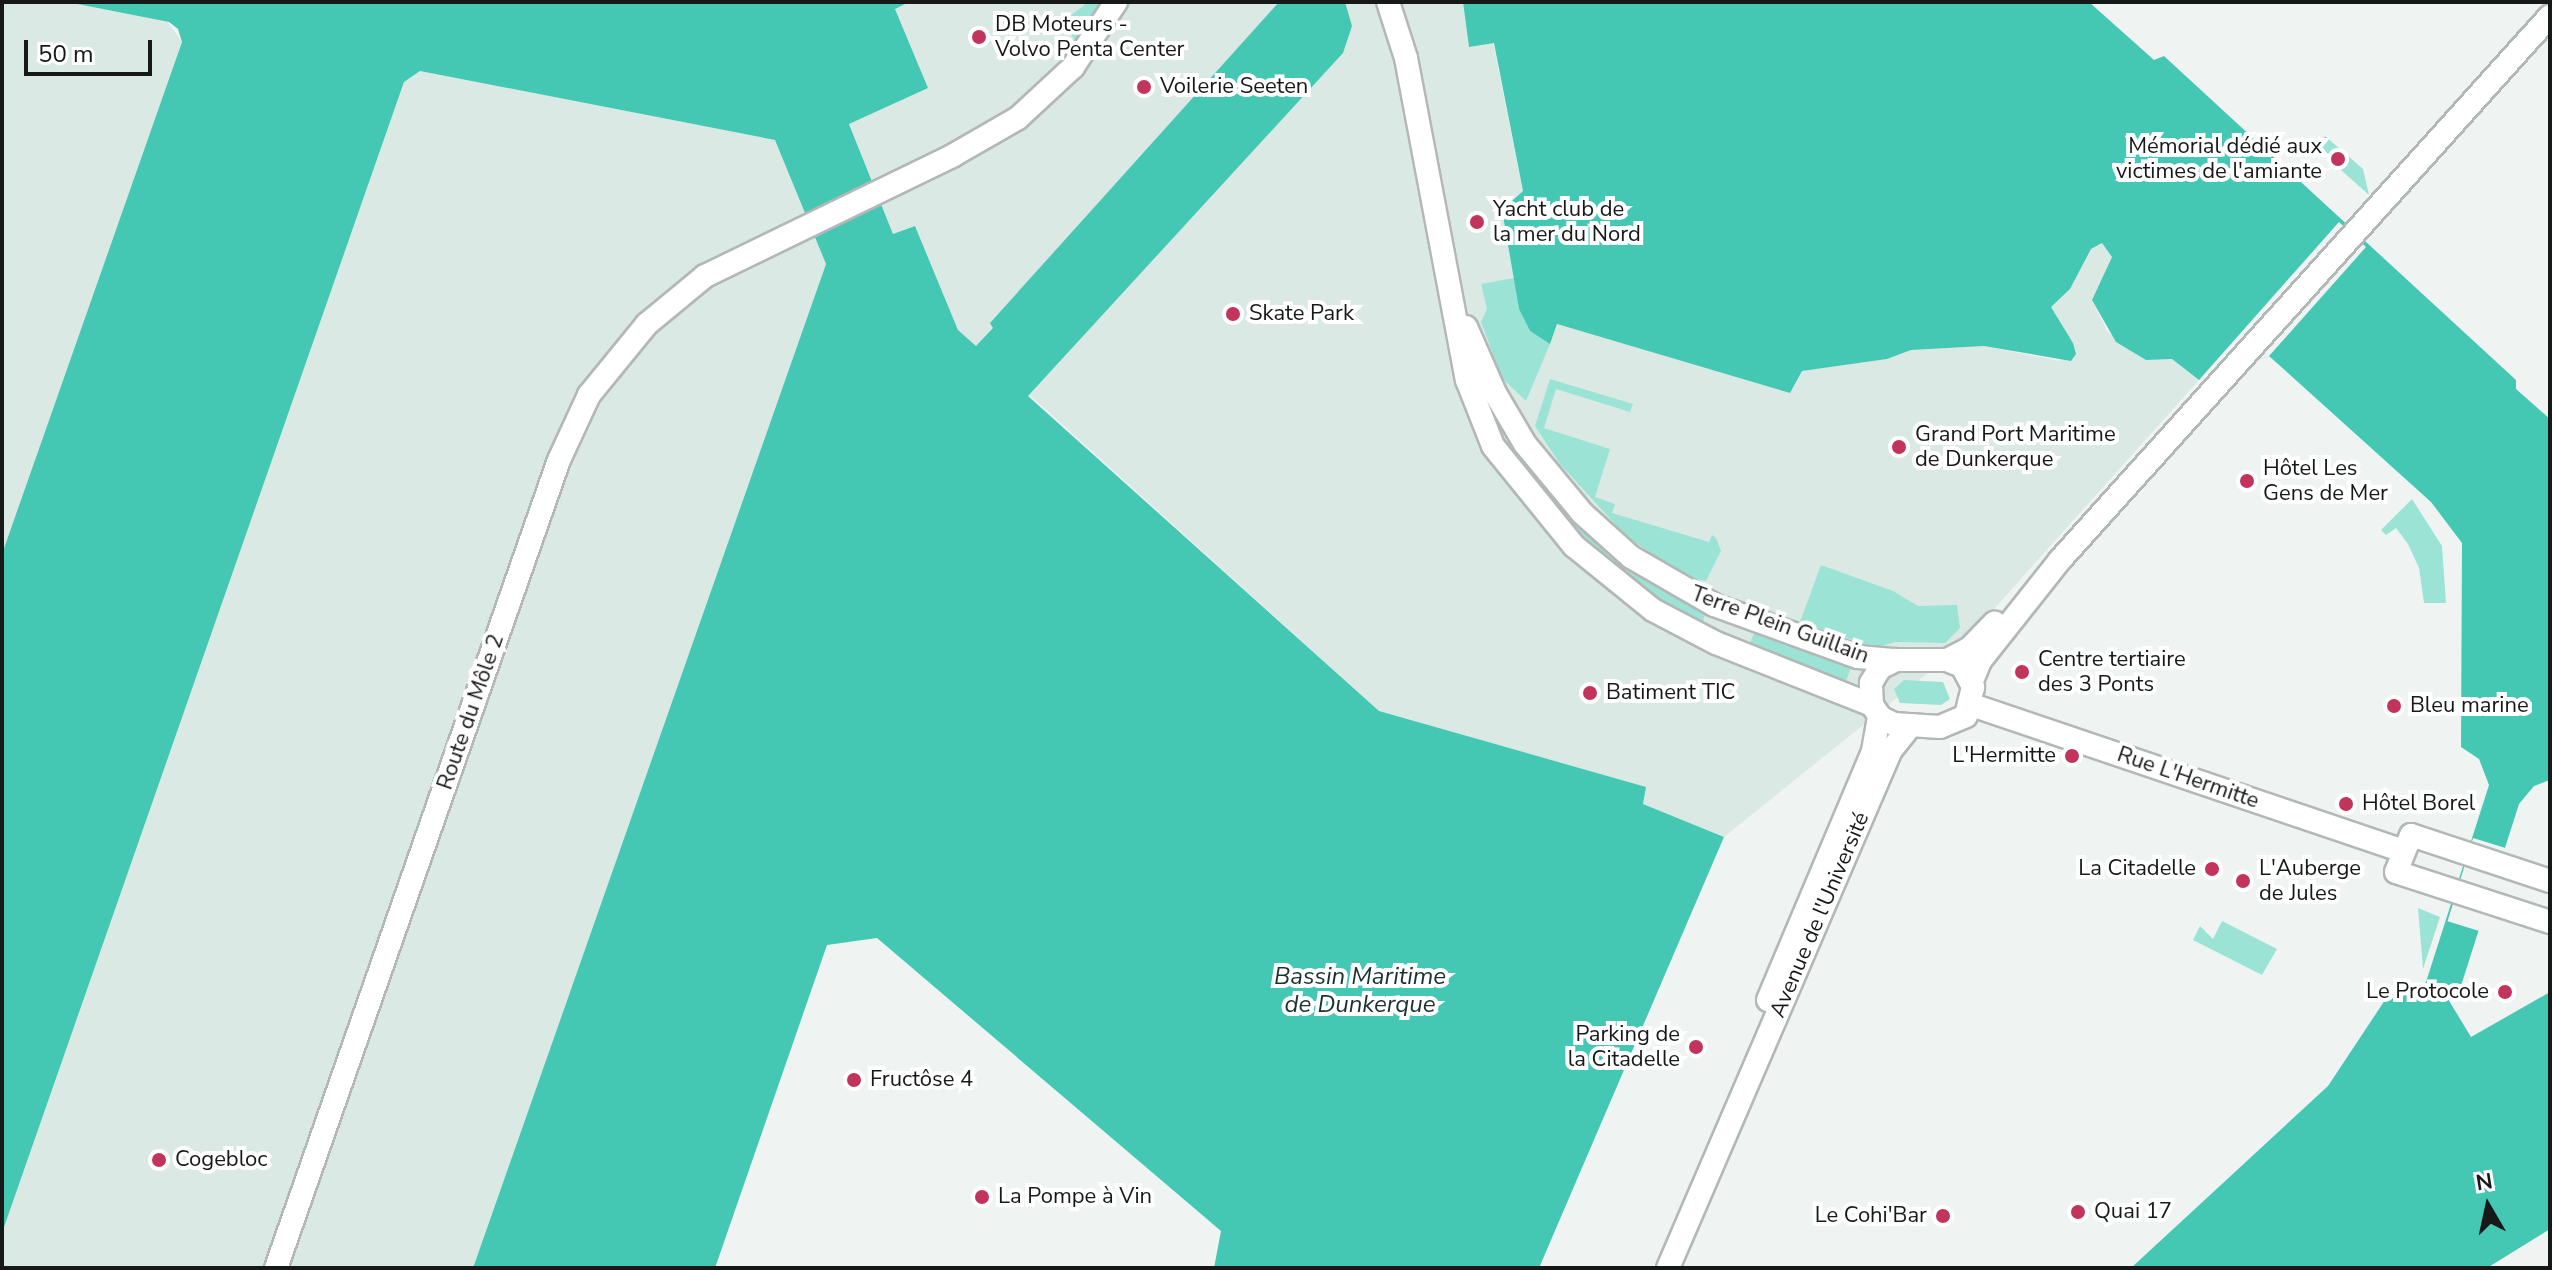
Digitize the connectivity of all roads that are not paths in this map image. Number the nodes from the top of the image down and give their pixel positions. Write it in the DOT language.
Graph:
graph roads {
  1 [pos="1116,2"];
  2 [pos="1388,2"];
  3 [pos="2550,16"];
  4 [pos="1447,261"];
  5 [pos="2060,560"];
  6 [pos="1896,660"];
  7 [pos="1947,660"];
  8 [pos="1972,681"];
  9 [pos="1972,705"];
  10 [pos="1876,710"];
  11 [pos="1911,725"];
  12 [pos="2404,853"];
  13 [pos="2550,881"];
  14 [pos="2550,922"];
  15 [pos="1734,1107"];
  16 [pos="276,1268"];
  17 [pos="1668,1268"];
  1 -- 16 [label="main road, Route du Môle 2"];
  2 -- 4 [label="main road"];
  3 -- 5 [label="main road"];
  4 -- 6 [label="main road, Terre Plein Guillain"];
  4 -- 10 [label="main road, Terre Plein Guillain"];
  5 -- 7 [label="main road"];
  5 -- 8 [label="main road"];
  6 -- 7 [label="main road"];
  6 -- 10 [label="main road"];
  7 -- 8 [label="main road"];
  8 -- 9 [label="main road"];
  9 -- 11 [label="main road"];
  9 -- 12 [label="main road, Rue L'Hermitte"];
  10 -- 11 [label="main road"];
  10 -- 15 [label="main road, Avenue de l'Université"];
  11 -- 15 [label="main road, Avenue de l'Université"];
  12 -- 13 [label="main road"];
  12 -- 14 [label="main road"];
  15 -- 17 [label="main road, Avenue de l'Université"];
}
